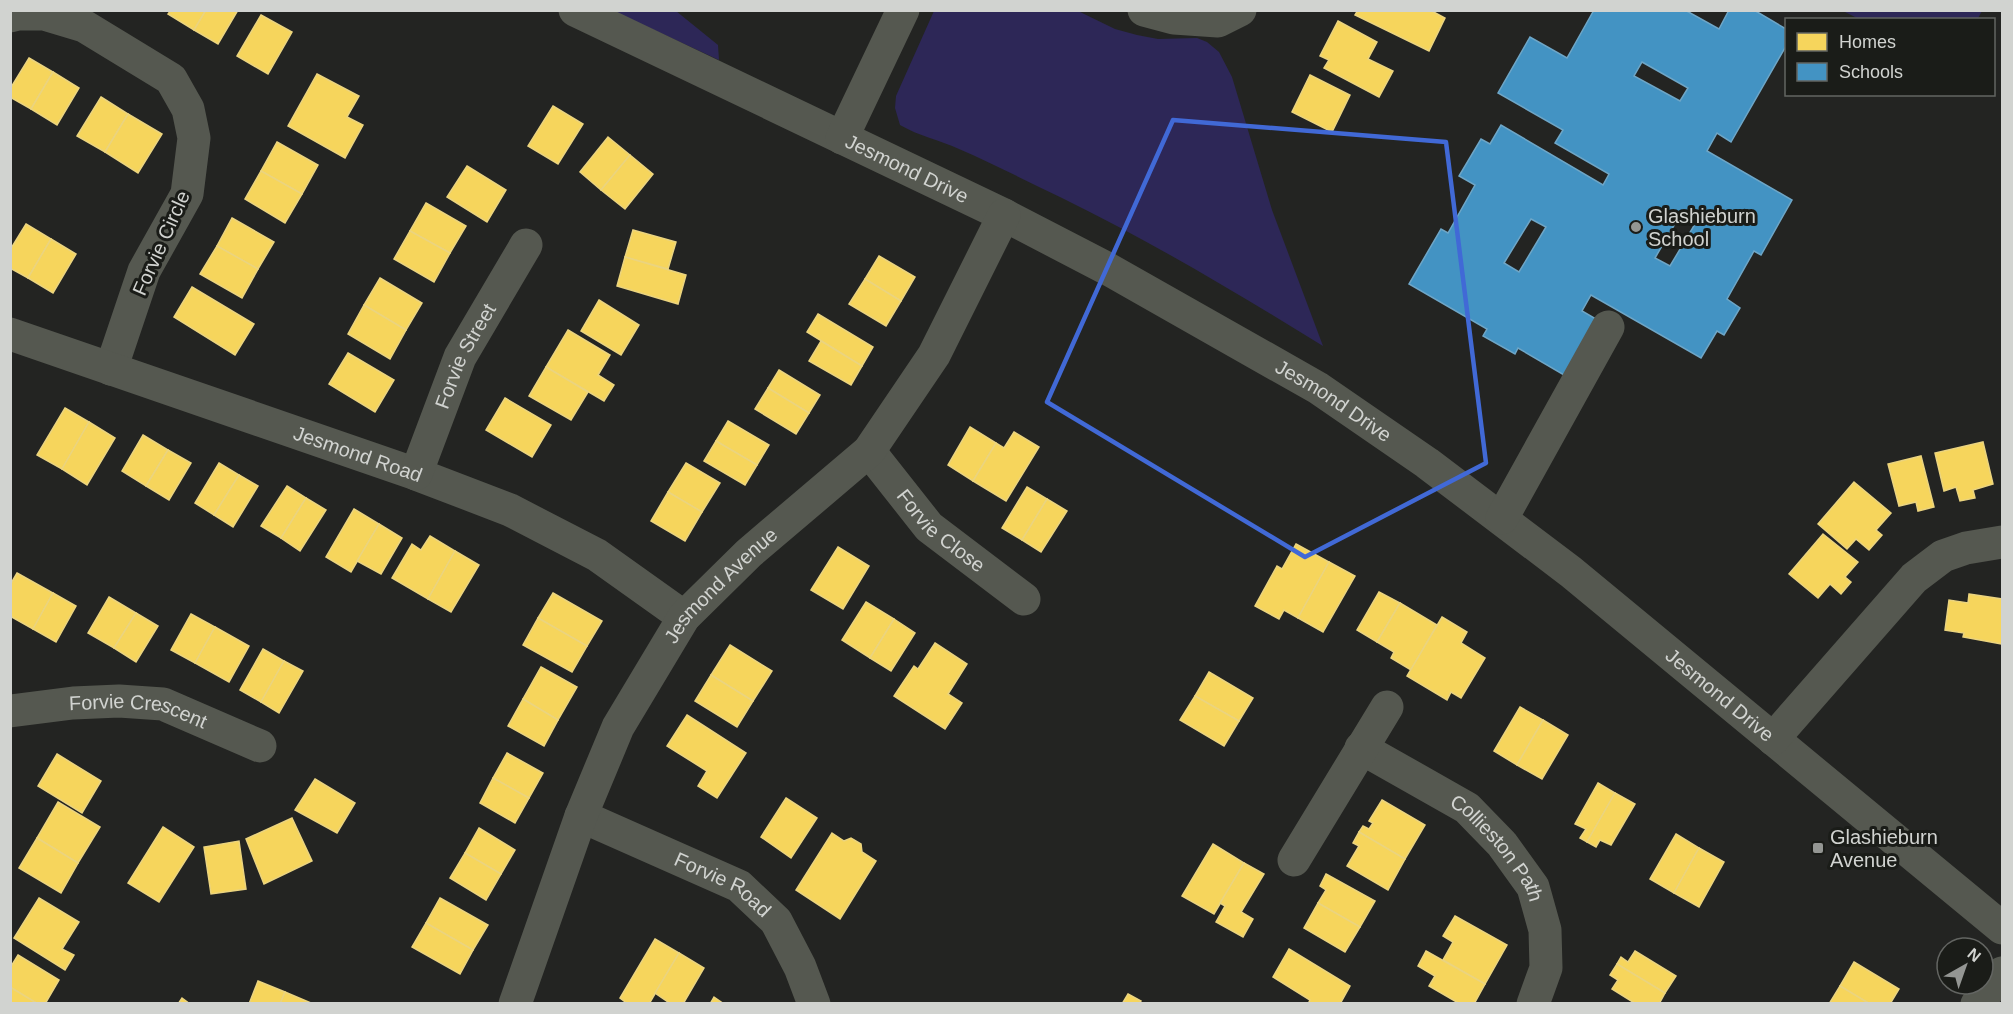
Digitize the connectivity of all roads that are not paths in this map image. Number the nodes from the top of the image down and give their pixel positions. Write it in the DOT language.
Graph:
graph roads {
  1 [pos="575,10"];
  2 [pos="903,10"];
  3 [pos="1144,10"];
  4 [pos="1240,10"];
  5 [pos="10,16"];
  6 [pos="842,138"];
  7 [pos="1004,215"];
  8 [pos="526,245"];
  9 [pos="1608,327"];
  10 [pos="10,334"];
  11 [pos="111,369"];
  12 [pos="868,451"];
  13 [pos="416,474"];
  14 [pos="1502,518"];
  15 [pos="2002,542"];
  16 [pos="1024,599"];
  17 [pos="684,617"];
  18 [pos="1387,707"];
  19 [pos="10,711"];
  20 [pos="1773,739"];
  21 [pos="260,746"];
  22 [pos="1361,748"];
  23 [pos="581,816"];
  24 [pos="1294,861"];
  25 [pos="2002,928"];
  26 [pos="2002,973"];
  27 [pos="515,1004"];
  28 [pos="814,1004"];
  29 [pos="1533,1004"];
  30 [pos="1977,1004"];
  1 -- 6 [label="street, Jesmond Drive"];
  2 -- 6 [label="street"];
  3 -- 4 [label="street"];
  5 -- 11 [label="street, Forvie Circle"];
  6 -- 7 [label="street, Jesmond Drive"];
  7 -- 12 [label="street, Jesmond Avenue"];
  7 -- 14 [label="street, Jesmond Drive"];
  8 -- 13 [label="street, Forvie Street"];
  9 -- 14 [label="street"];
  10 -- 11 [label="street, Jesmond Road"];
  11 -- 13 [label="street, Jesmond Road"];
  12 -- 16 [label="street, Forvie Close"];
  12 -- 17 [label="street, Jesmond Avenue"];
  13 -- 17 [label="street, Jesmond Road"];
  14 -- 20 [label="street, Jesmond Drive"];
  15 -- 20 [label="street"];
  17 -- 23 [label="street, Jesmond Avenue"];
  18 -- 22 [label="street"];
  19 -- 21 [label="street, Forvie Crescent"];
  20 -- 25 [label="street, Jesmond Drive"];
  22 -- 24 [label="street"];
  22 -- 29 [label="street, Collieston Path"];
  23 -- 27 [label="street, Jesmond Avenue"];
  23 -- 28 [label="street, Forvie Road"];
  26 -- 30 [label="street"];
}
